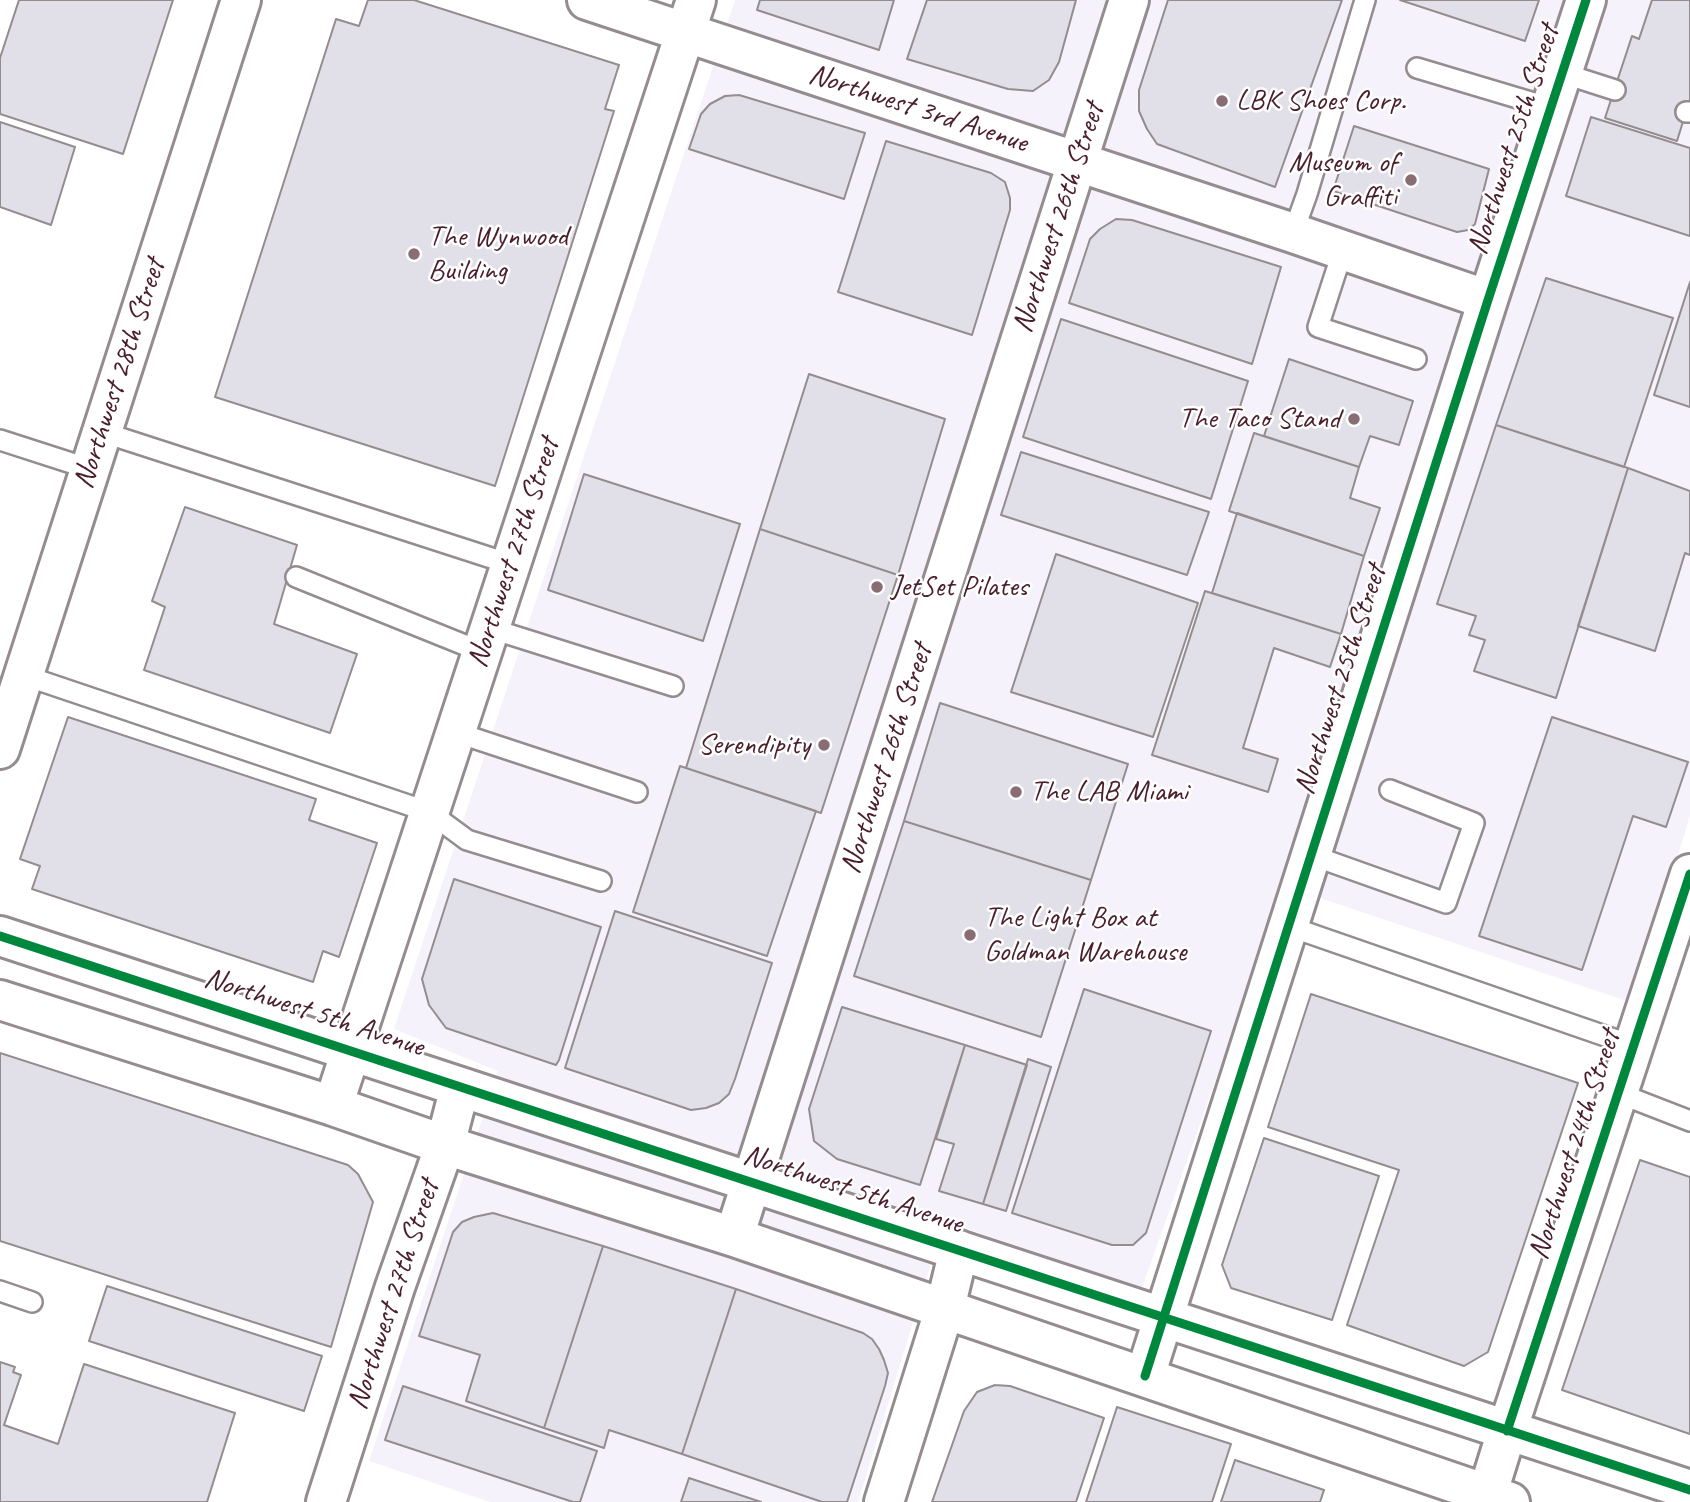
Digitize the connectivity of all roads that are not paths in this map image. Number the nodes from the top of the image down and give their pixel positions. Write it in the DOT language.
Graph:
graph roads {
  1 [pos="241,0"];
  2 [pos="587,0"];
  3 [pos="1129,0"];
  4 [pos="1365,0"];
  5 [pos="1586,0"];
  6 [pos="690,16"];
  7 [pos="1417,68"];
  8 [pos="1615,90"];
  9 [pos="1556,91"];
  10 [pos="1077,162"];
  11 [pos="1293,233"];
  12 [pos="1343,250"];
  13 [pos="1488,300"];
  14 [pos="1416,359"];
  15 [pos="102,432"];
  16 [pos="0,440"];
  17 [pos="90,469"];
  18 [pos="510,564"];
  19 [pos="296,577"];
  20 [pos="485,640"];
  21 [pos="14,683"];
  22 [pos="673,686"];
  23 [pos="456,732"];
  24 [pos="0,749"];
  25 [pos="1390,790"];
  26 [pos="637,792"];
  27 [pos="429,812"];
  28 [pos="1311,855"];
  29 [pos="1690,874"];
  30 [pos="601,881"];
  31 [pos="1288,926"];
  32 [pos="0,936"];
  33 [pos="0,1000"];
  34 [pos="1634,1046"];
  35 [pos="351,1051"];
  36 [pos="460,1087"];
  37 [pos="1618,1093"];
  38 [pos="333,1107"];
  39 [pos="1690,1121"];
  40 [pos="444,1145"];
  41 [pos="752,1182"];
  42 [pos="734,1237"];
  43 [pos="960,1250"];
  44 [pos="0,1291"];
  45 [pos="32,1302"];
  46 [pos="945,1308"];
  47 [pos="1164,1317"];
  48 [pos="1145,1376"];
  49 [pos="1507,1431"];
  50 [pos="1690,1490"];
  51 [pos="1494,1500"];
  52 [pos="326,1502"];
  53 [pos="884,1502"];
  1 -- 15 [label="street, Northwest 28th Street"];
  2 -- 6 [label="street, Northwest 3rd Avenue"];
  3 -- 10 [label="street, Northwest 26th Street"];
  4 -- 11 [label="lane"];
  5 -- 9 [label="street, Northwest 25th Street"];
  6 -- 10 [label="street, Northwest 3rd Avenue"];
  6 -- 18 [label="street, Northwest 27th Street"];
  7 -- 9 [label="lane"];
  8 -- 9 [label="lane"];
  9 -- 13 [label="street, Northwest 25th Street"];
  10 -- 11 [label="street, Northwest 3rd Avenue"];
  10 -- 41 [label="street, Northwest 26th Street"];
  11 -- 12 [label="street, Northwest 3rd Avenue"];
  12 -- 13 [label="street, Northwest 3rd Avenue"];
  12 -- 14 [label="lane"];
  13 -- 28 [label="street, Northwest 25th Street"];
  15 -- 17 [label="street, Northwest 28th Street"];
  15 -- 18 [label="lane"];
  16 -- 17 [label="lane"];
  17 -- 21 [label="street, Northwest 28th Street"];
  18 -- 20 [label="street, Northwest 27th Street"];
  19 -- 20 [label="lane"];
  20 -- 22 [label="lane"];
  20 -- 23 [label="street, Northwest 27th Street"];
  21 -- 24 [label="street, Northwest 28th Street"];
  21 -- 27 [label="lane"];
  23 -- 26 [label="lane"];
  23 -- 27 [label="street, Northwest 27th Street"];
  25 -- 28 [label="lane"];
  27 -- 30 [label="lane"];
  27 -- 35 [label="street, Northwest 27th Street"];
  28 -- 31 [label="street, Northwest 25th Street"];
  29 -- 34 [label="street, Northwest 24th Street"];
  31 -- 34 [label="lane"];
  31 -- 47 [label="street, Northwest 25th Street"];
  32 -- 35 [label="street, Northwest 5th Avenue"];
  33 -- 38 [label="street"];
  34 -- 37 [label="street, Northwest 24th Street"];
  35 -- 36 [label="street, Northwest 5th Avenue"];
  35 -- 38 [label="street, Northwest 27th Street"];
  36 -- 40 [label="street, Northwest 27th Street"];
  36 -- 41 [label="street, Northwest 5th Avenue"];
  37 -- 39 [label="lane"];
  37 -- 49 [label="street, Northwest 24th Street"];
  38 -- 40 [label="street"];
  40 -- 42 [label="street"];
  40 -- 52 [label="street, Northwest 27th Street"];
  41 -- 42 [label="street, Northwest 26th Street"];
  41 -- 43 [label="street, Northwest 5th Avenue"];
  42 -- 46 [label="street"];
  43 -- 46 [label="street"];
  43 -- 47 [label="street, Northwest 5th Avenue"];
  44 -- 45 [label="lane"];
  46 -- 48 [label="street"];
  46 -- 53 [label="street"];
  47 -- 48 [label="street, Northwest 25th Street"];
  47 -- 49 [label="street, Northwest 5th Avenue"];
  48 -- 51 [label="street"];
  49 -- 50 [label="street, Northwest 5th Avenue"];
  49 -- 51 [label="street, Northwest 24th Street"];
}
